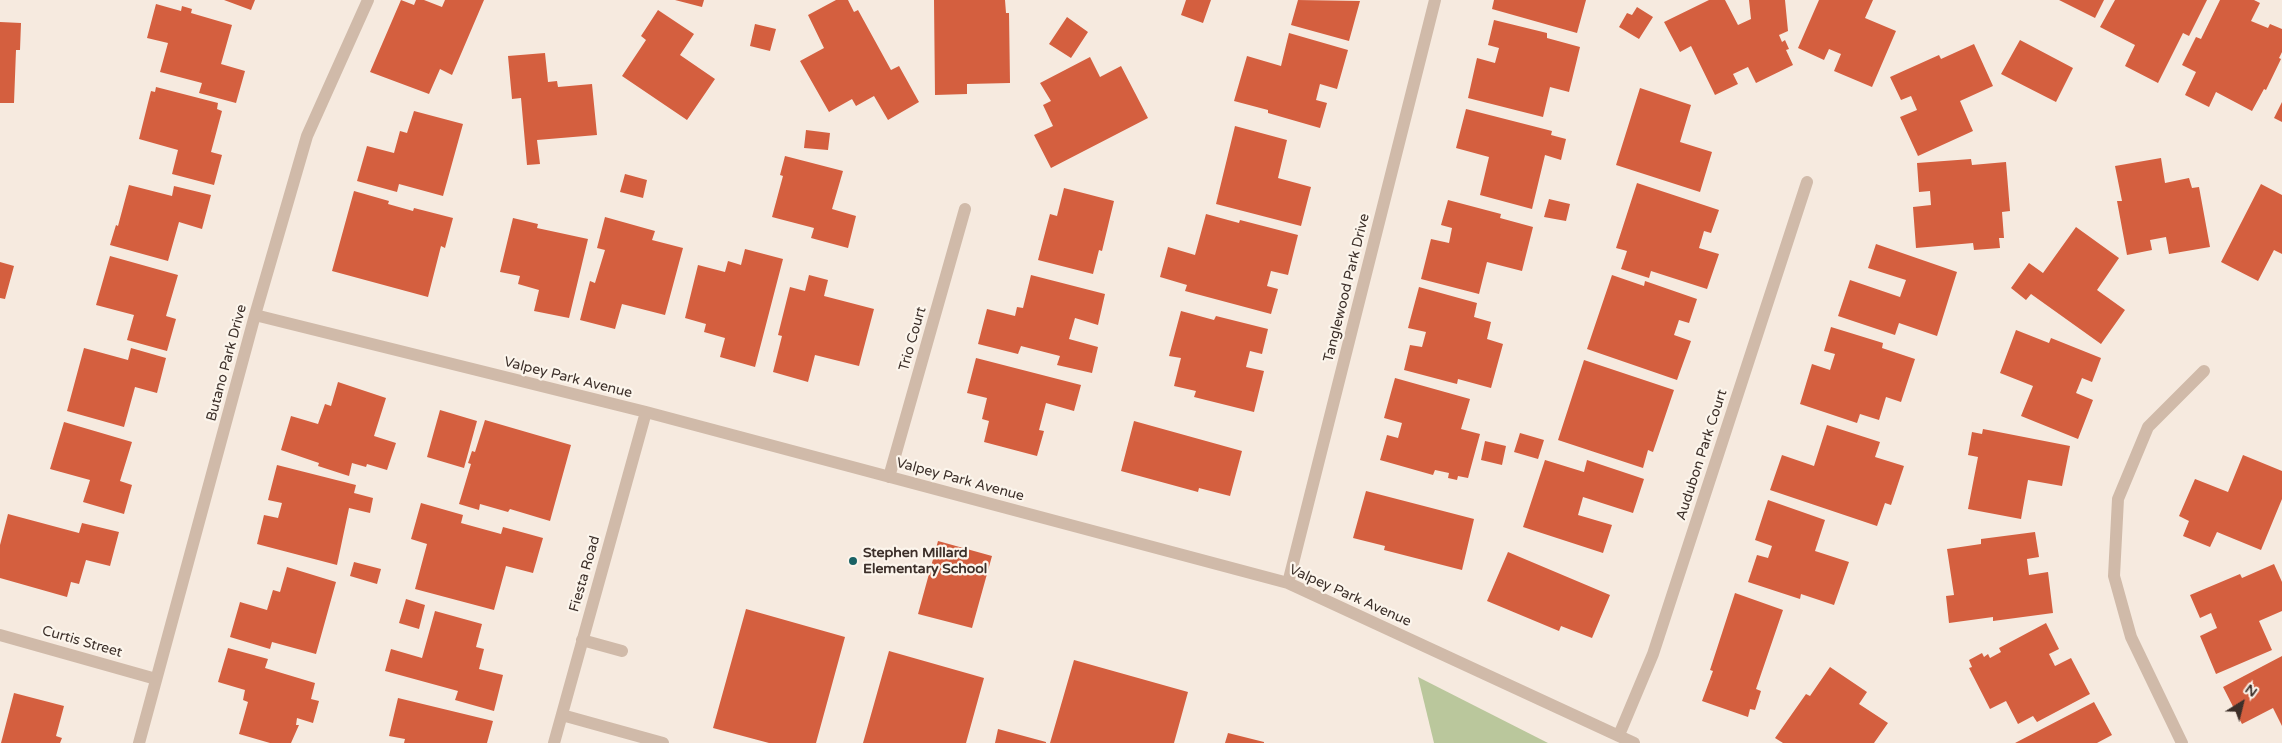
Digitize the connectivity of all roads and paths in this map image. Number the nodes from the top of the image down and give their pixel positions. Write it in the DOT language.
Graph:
graph roads {
  1 [pos="368,0"];
  2 [pos="1435,0"];
  3 [pos="1807,182"];
  4 [pos="965,209"];
  5 [pos="255,315"];
  6 [pos="2204,370"];
  7 [pos="646,412"];
  8 [pos="890,477"];
  9 [pos="1288,583"];
  10 [pos="0,635"];
  11 [pos="582,640"];
  12 [pos="622,652"];
  13 [pos="156,679"];
  14 [pos="562,715"];
  15 [pos="1619,736"];
  16 [pos="139,743"];
  17 [pos="554,743"];
  18 [pos="663,743"];
  19 [pos="1634,743"];
  20 [pos="2182,743"];
  1 -- 5 [label="street, Butano Park Drive"];
  2 -- 9 [label="street, Tanglewood Park Drive"];
  3 -- 15 [label="street, Audubon Park Court"];
  4 -- 8 [label="street, Trio Court"];
  5 -- 7 [label="street, Valpey Park Avenue"];
  5 -- 13 [label="street, Butano Park Drive"];
  6 -- 20 [label="street"];
  7 -- 8 [label="street, Valpey Park Avenue"];
  7 -- 11 [label="street, Fiesta Road"];
  8 -- 9 [label="street, Valpey Park Avenue"];
  9 -- 15 [label="street, Valpey Park Avenue"];
  10 -- 13 [label="street, Curtis Street"];
  11 -- 12 [label="street"];
  11 -- 14 [label="street, Fiesta Road"];
  13 -- 16 [label="street, Butano Park Drive"];
  14 -- 17 [label="street, Fiesta Road"];
  14 -- 18 [label="street"];
  15 -- 19 [label="street, Valpey Park Avenue"];
}
